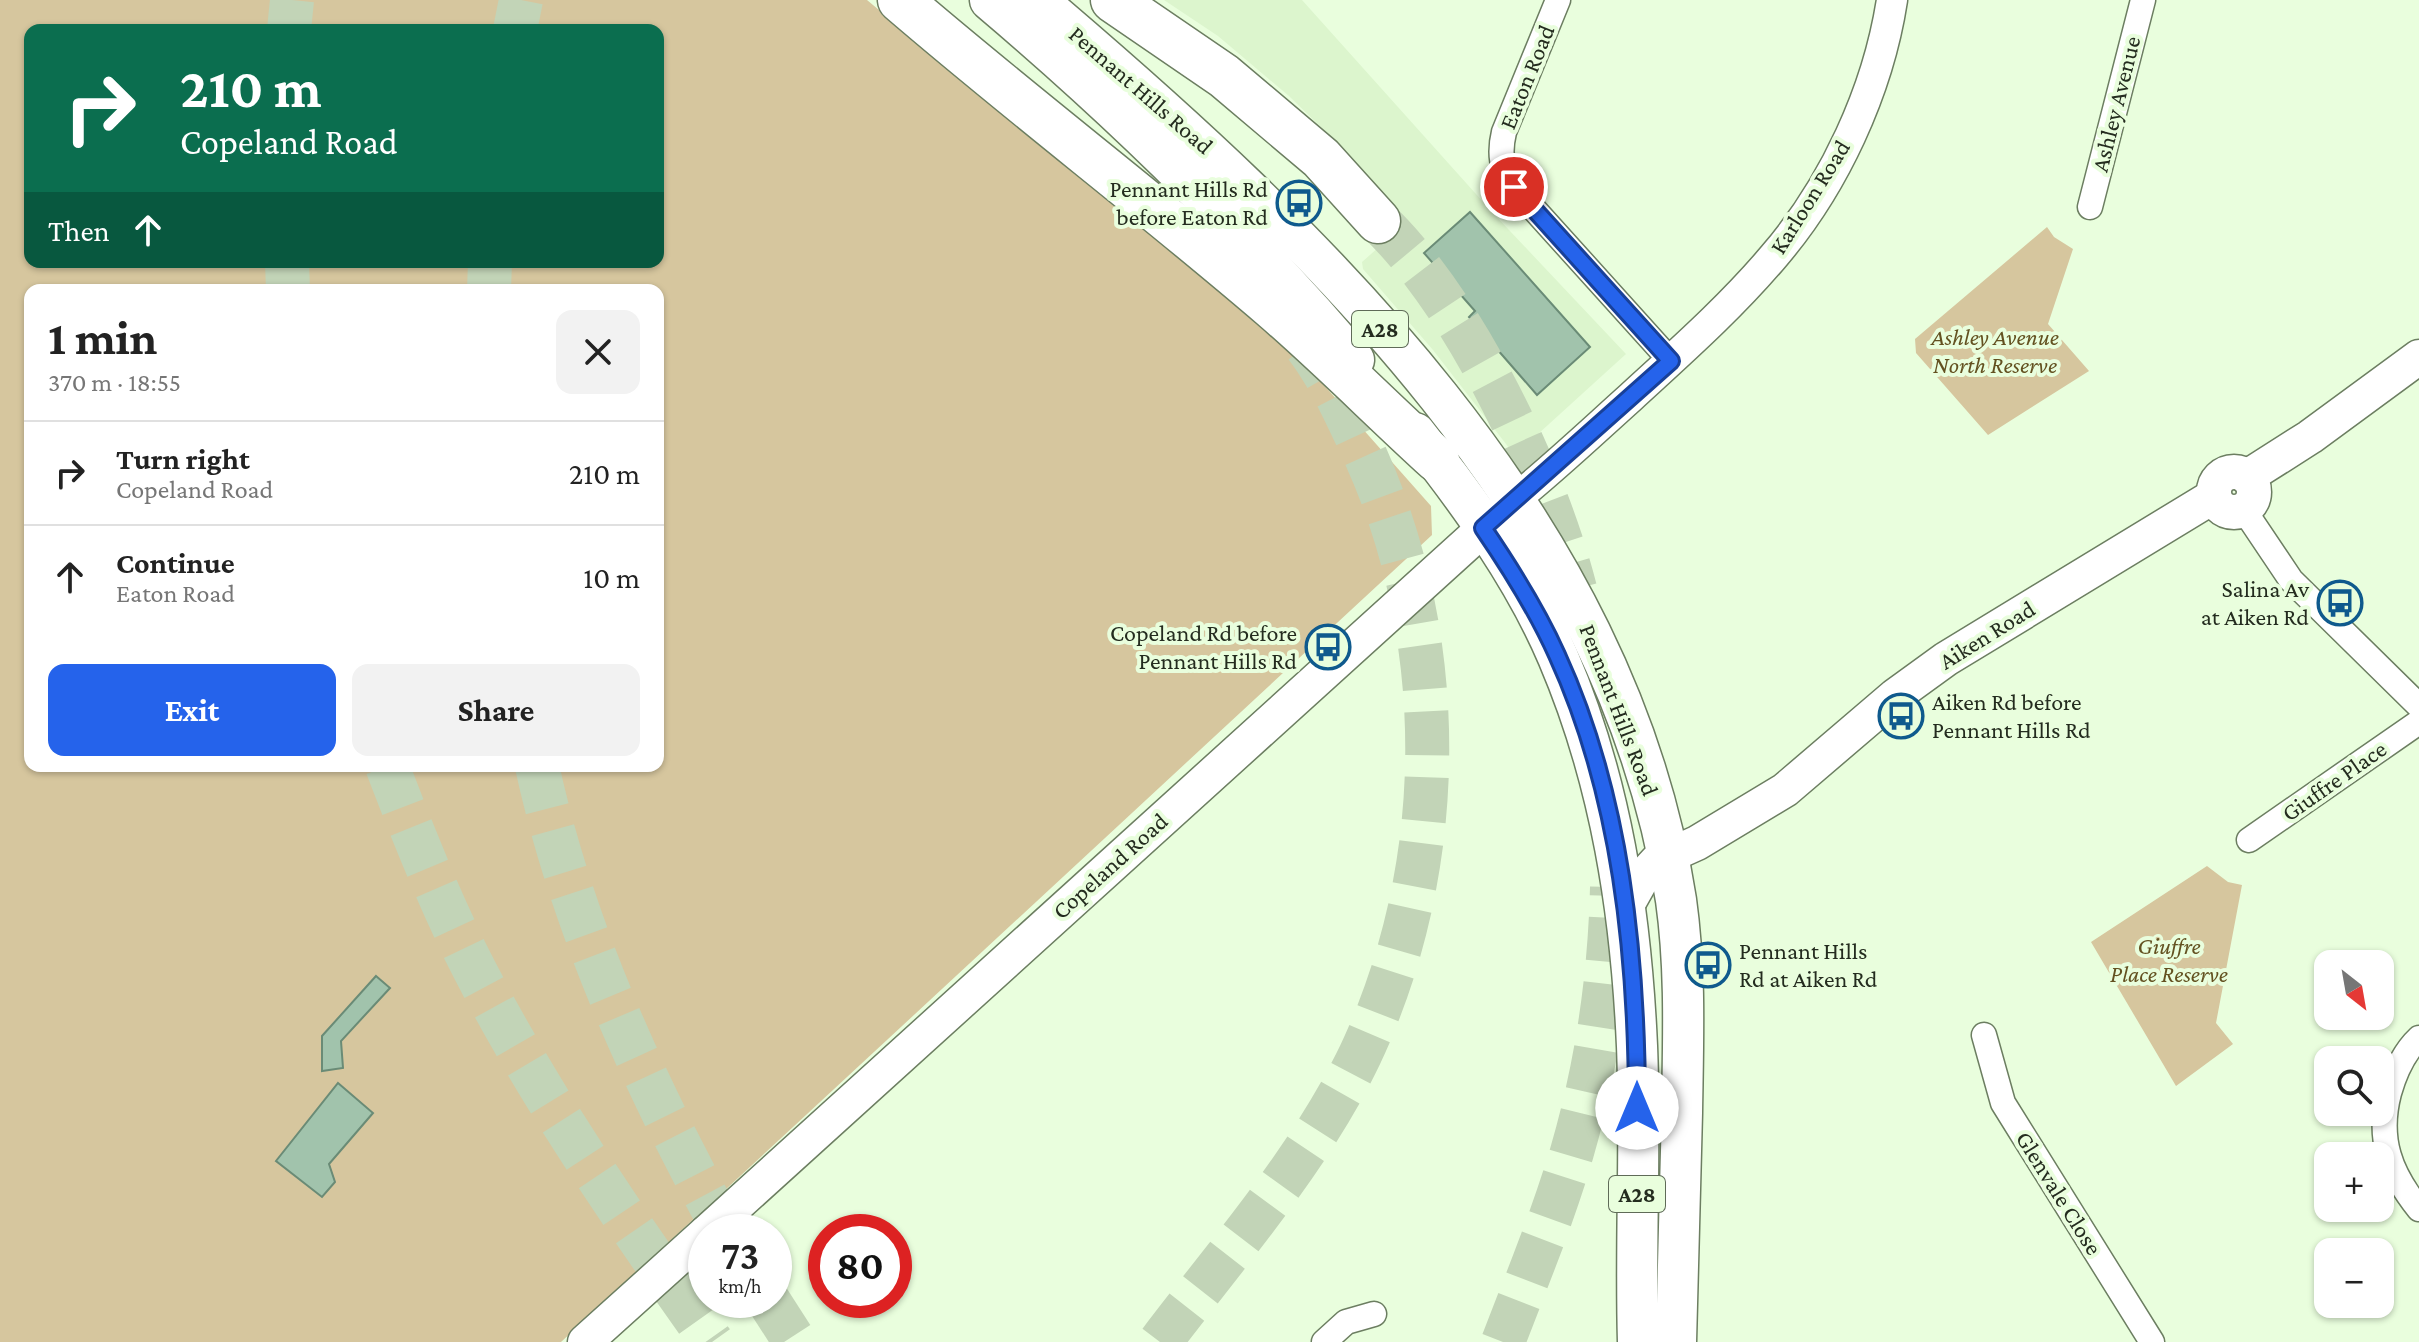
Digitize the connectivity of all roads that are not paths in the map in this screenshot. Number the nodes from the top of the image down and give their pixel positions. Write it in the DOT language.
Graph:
graph roads {
  1 [pos="900,0"];
  2 [pos="946,0"];
  3 [pos="990,0"];
  4 [pos="1037,0"];
  5 [pos="1113,0"];
  6 [pos="1558,0"];
  7 [pos="1892,0"];
  8 [pos="2143,0"];
  9 [pos="1064,109"];
  10 [pos="2090,207"];
  11 [pos="1378,221"];
  12 [pos="2419,357"];
  13 [pos="1671,361"];
  14 [pos="1437,460"];
  15 [pos="2235,494"];
  16 [pos="1513,501"];
  17 [pos="1483,528"];
  18 [pos="2419,706"];
  19 [pos="2419,722"];
  20 [pos="2249,840"];
  21 [pos="1668,855"];
  22 [pos="1626,907"];
  23 [pos="1984,1035"];
  24 [pos="2419,1038"];
  25 [pos="2419,1209"];
  26 [pos="726,1214"];
  27 [pos="688,1248"];
  28 [pos="1374,1314"];
  29 [pos="585,1342"];
  30 [pos="1324,1342"];
  31 [pos="1638,1342"];
  32 [pos="1676,1342"];
  33 [pos="2152,1342"];
  1 -- 14 [label="highway"];
  2 -- 9 [label="highway"];
  3 -- 14 [label="highway, Pennant Hills Road / A28"];
  4 -- 16 [label="highway, Pennant Hills Road / A28"];
  5 -- 11 [label="highway"];
  6 -- 13 [label="street, Eaton Road"];
  7 -- 13 [label="street, Karloon Road"];
  8 -- 10 [label="street, Ashley Avenue"];
  12 -- 15 [label="main road, Aiken Road"];
  13 -- 16 [label="street"];
  14 -- 17 [label="highway, Pennant Hills Road / A28"];
  15 -- 18 [label="street"];
  15 -- 21 [label="main road, Aiken Road"];
  16 -- 17 [label="main road, Copeland Road"];
  16 -- 21 [label="highway, Pennant Hills Road / A28"];
  17 -- 22 [label="highway, Pennant Hills Road / A28"];
  17 -- 26 [label="main road, Copeland Road"];
  19 -- 20 [label="street, Giuffre Place"];
  21 -- 22 [label="main road, Aiken Road"];
  21 -- 32 [label="highway, Pennant Hills Road / A28"];
  22 -- 31 [label="highway, Pennant Hills Road / A28"];
  23 -- 33 [label="street, Glenvale Close"];
  24 -- 25 [label="street"];
  27 -- 29 [label="main road, Copeland Road"];
  28 -- 30 [label="street"];
}
